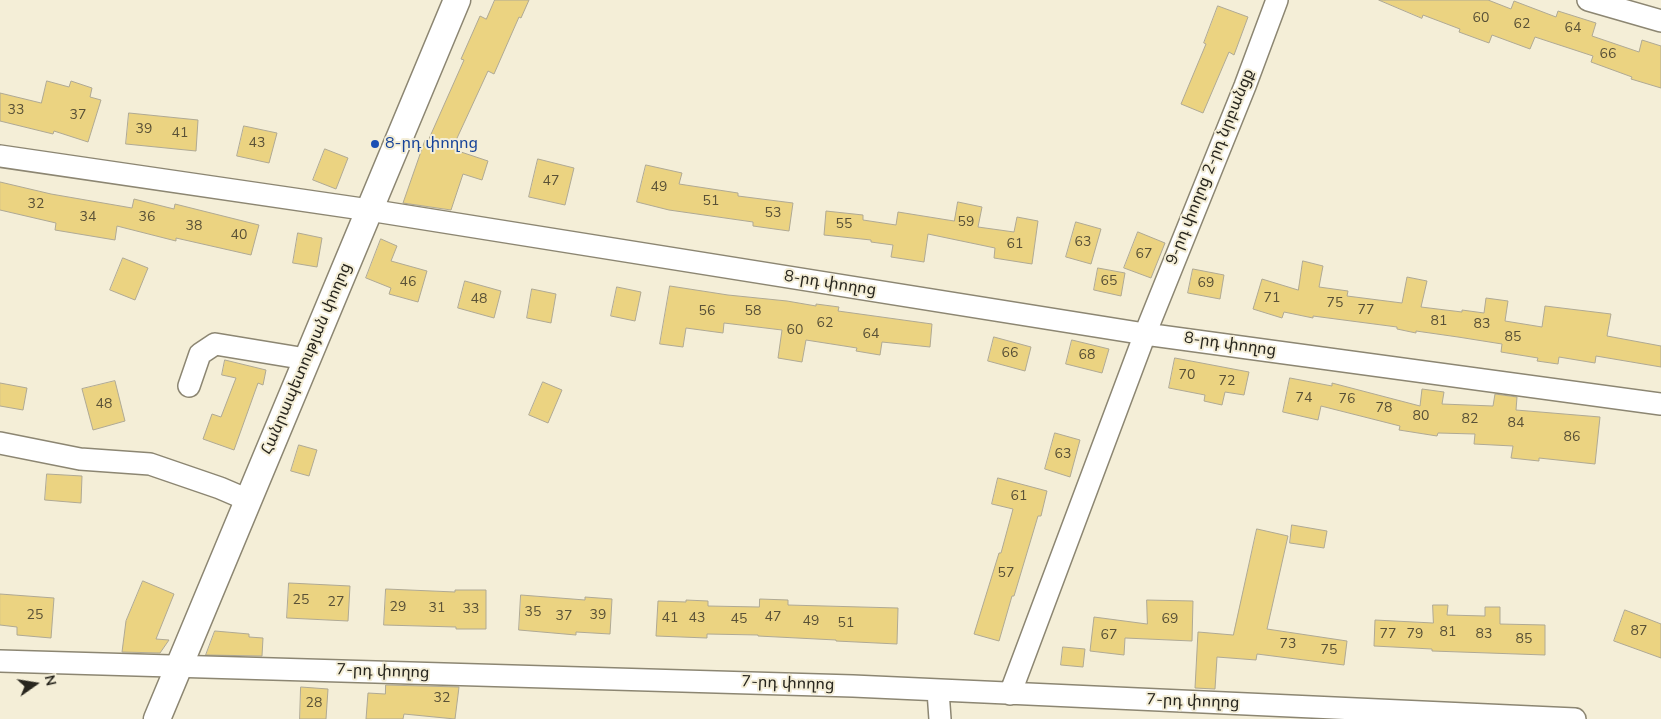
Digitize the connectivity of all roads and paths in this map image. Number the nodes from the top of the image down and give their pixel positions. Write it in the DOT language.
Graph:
graph roads {
  1 [pos="457,0"];
  2 [pos="1277,0"];
  3 [pos="1588,0"];
  4 [pos="1661,21"];
  5 [pos="0,156"];
  6 [pos="369,210"];
  7 [pos="1144,334"];
  8 [pos="306,359"];
  9 [pos="189,386"];
  10 [pos="1661,404"];
  11 [pos="0,443"];
  12 [pos="248,500"];
  13 [pos="0,660"];
  14 [pos="178,666"];
  15 [pos="938,691"];
  16 [pos="1010,694"];
  17 [pos="157,719"];
  18 [pos="940,719"];
  19 [pos="1576,719"];
  1 -- 6 [label="main road, Հանրապետության փողոց"];
  2 -- 7 [label="street, 9-րդ փողոց 2-րդ նրբանցք"];
  3 -- 4 [label="street"];
  5 -- 6 [label="street, 8-րդ փողոց"];
  6 -- 7 [label="street, 8-րդ փողոց"];
  6 -- 8 [label="main road, Հանրապետության փողոց"];
  7 -- 10 [label="street, 8-րդ փողոց"];
  7 -- 16 [label="street, 9-րդ փողոց 2-րդ նրբանցք"];
  8 -- 9 [label="street"];
  8 -- 12 [label="main road, Հանրապետության փողոց"];
  11 -- 12 [label="street"];
  12 -- 14 [label="main road, Հանրապետության փողոց"];
  13 -- 14 [label="street, 7-րդ փողոց"];
  14 -- 15 [label="street, 7-րդ փողոց"];
  14 -- 17 [label="main road, Հանրապետության փողոց"];
  15 -- 16 [label="street, 7-րդ փողոց"];
  15 -- 18 [label="street"];
  16 -- 19 [label="street, 7-րդ փողոց"];
}
